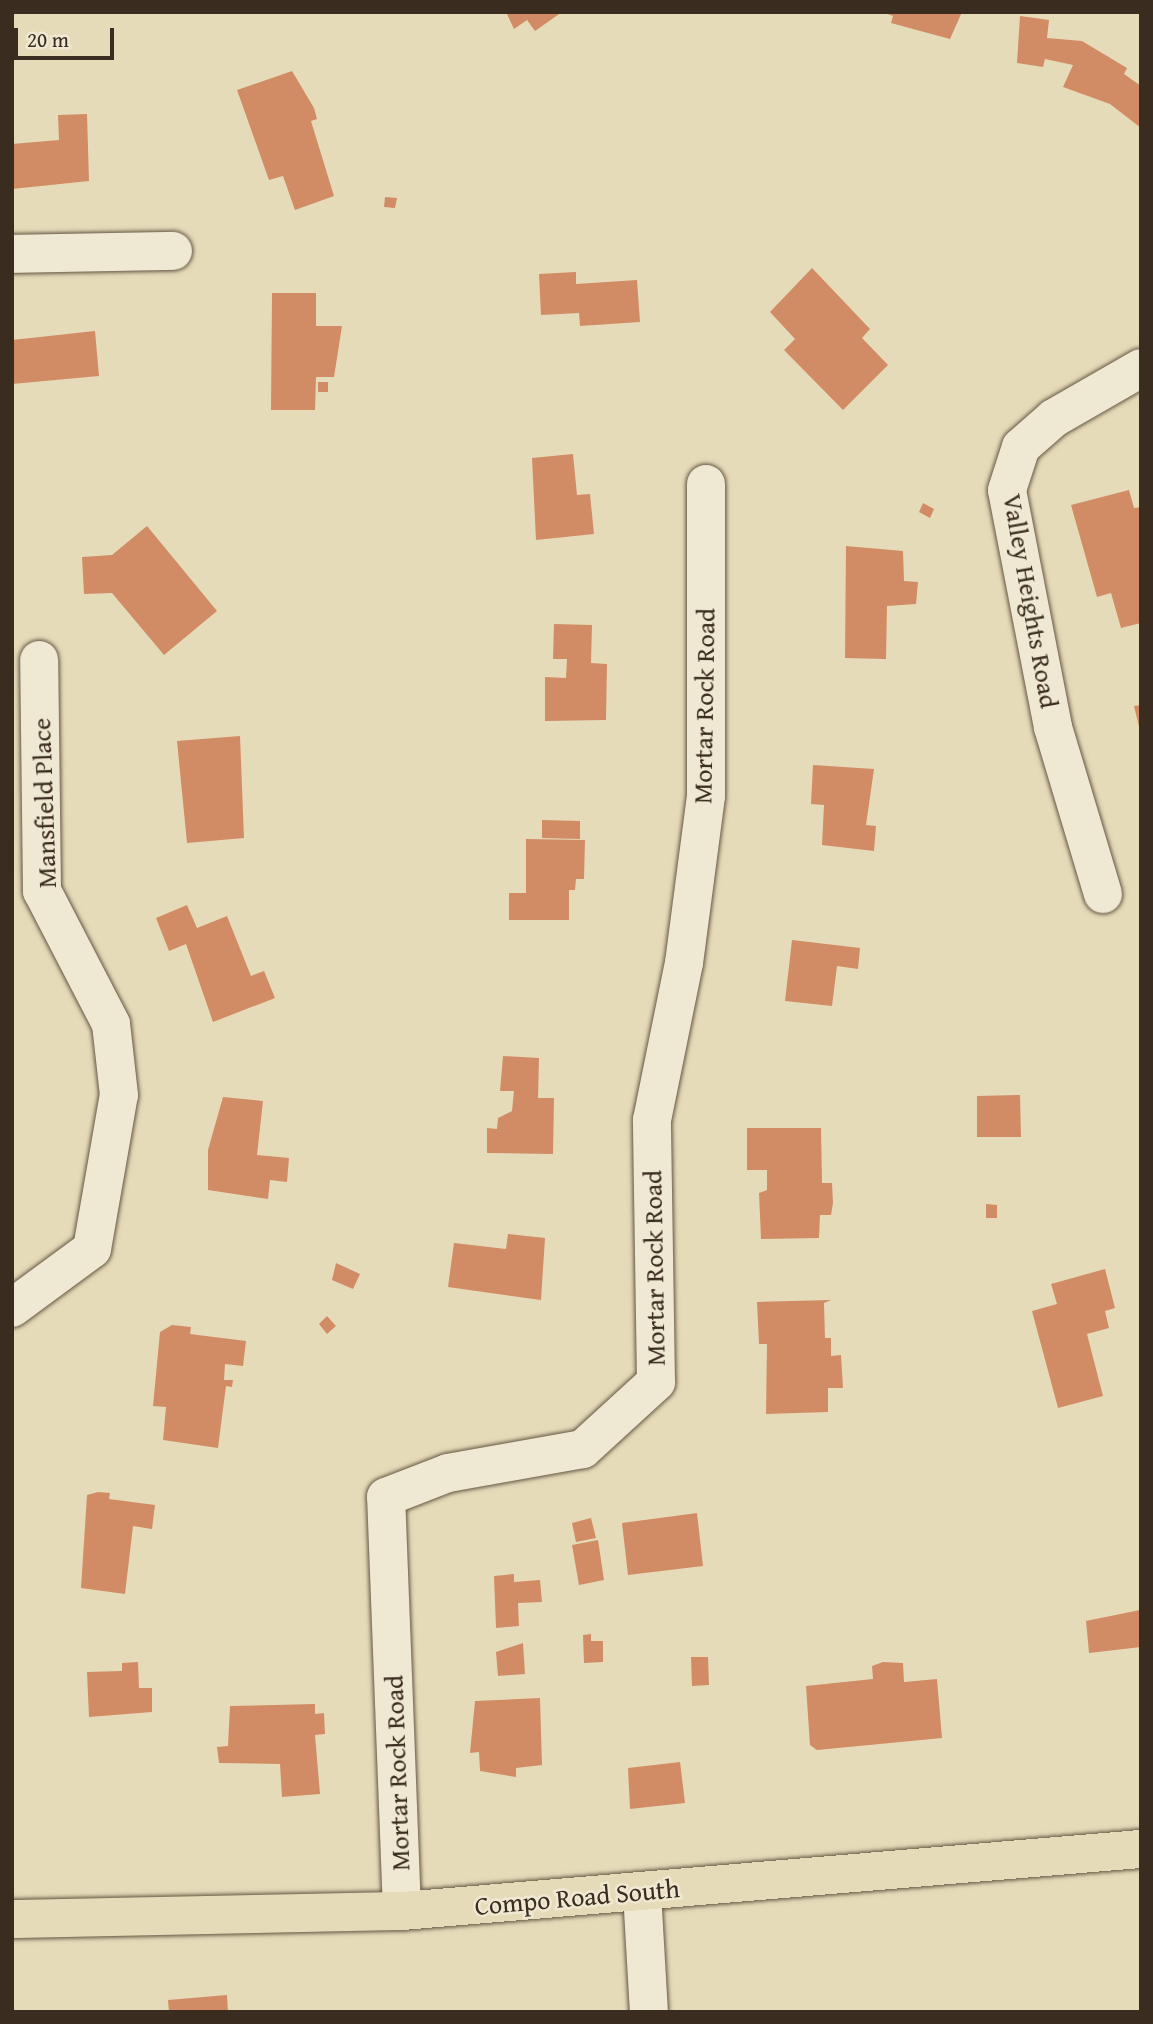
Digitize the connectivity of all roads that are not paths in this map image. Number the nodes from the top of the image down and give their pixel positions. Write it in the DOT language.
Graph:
graph roads {
  1 [pos="173,251"];
  2 [pos="12,254"];
  3 [pos="1141,368"];
  4 [pos="706,484"];
  5 [pos="39,660"];
  6 [pos="1103,894"];
  7 [pos="12,1308"];
  8 [pos="1141,1849"];
  9 [pos="642,1892"];
  10 [pos="402,1912"];
  11 [pos="12,1920"];
  12 [pos="649,2012"];
  1 -- 2 [label="street"];
  3 -- 6 [label="street, Valley Heights Road"];
  4 -- 10 [label="street, Mortar Rock Road"];
  5 -- 7 [label="street, Mansfield Place"];
  8 -- 9 [label="main road, Compo Road South"];
  9 -- 10 [label="main road, Compo Road South"];
  9 -- 12 [label="street"];
  10 -- 11 [label="main road, Compo Road South"];
}
